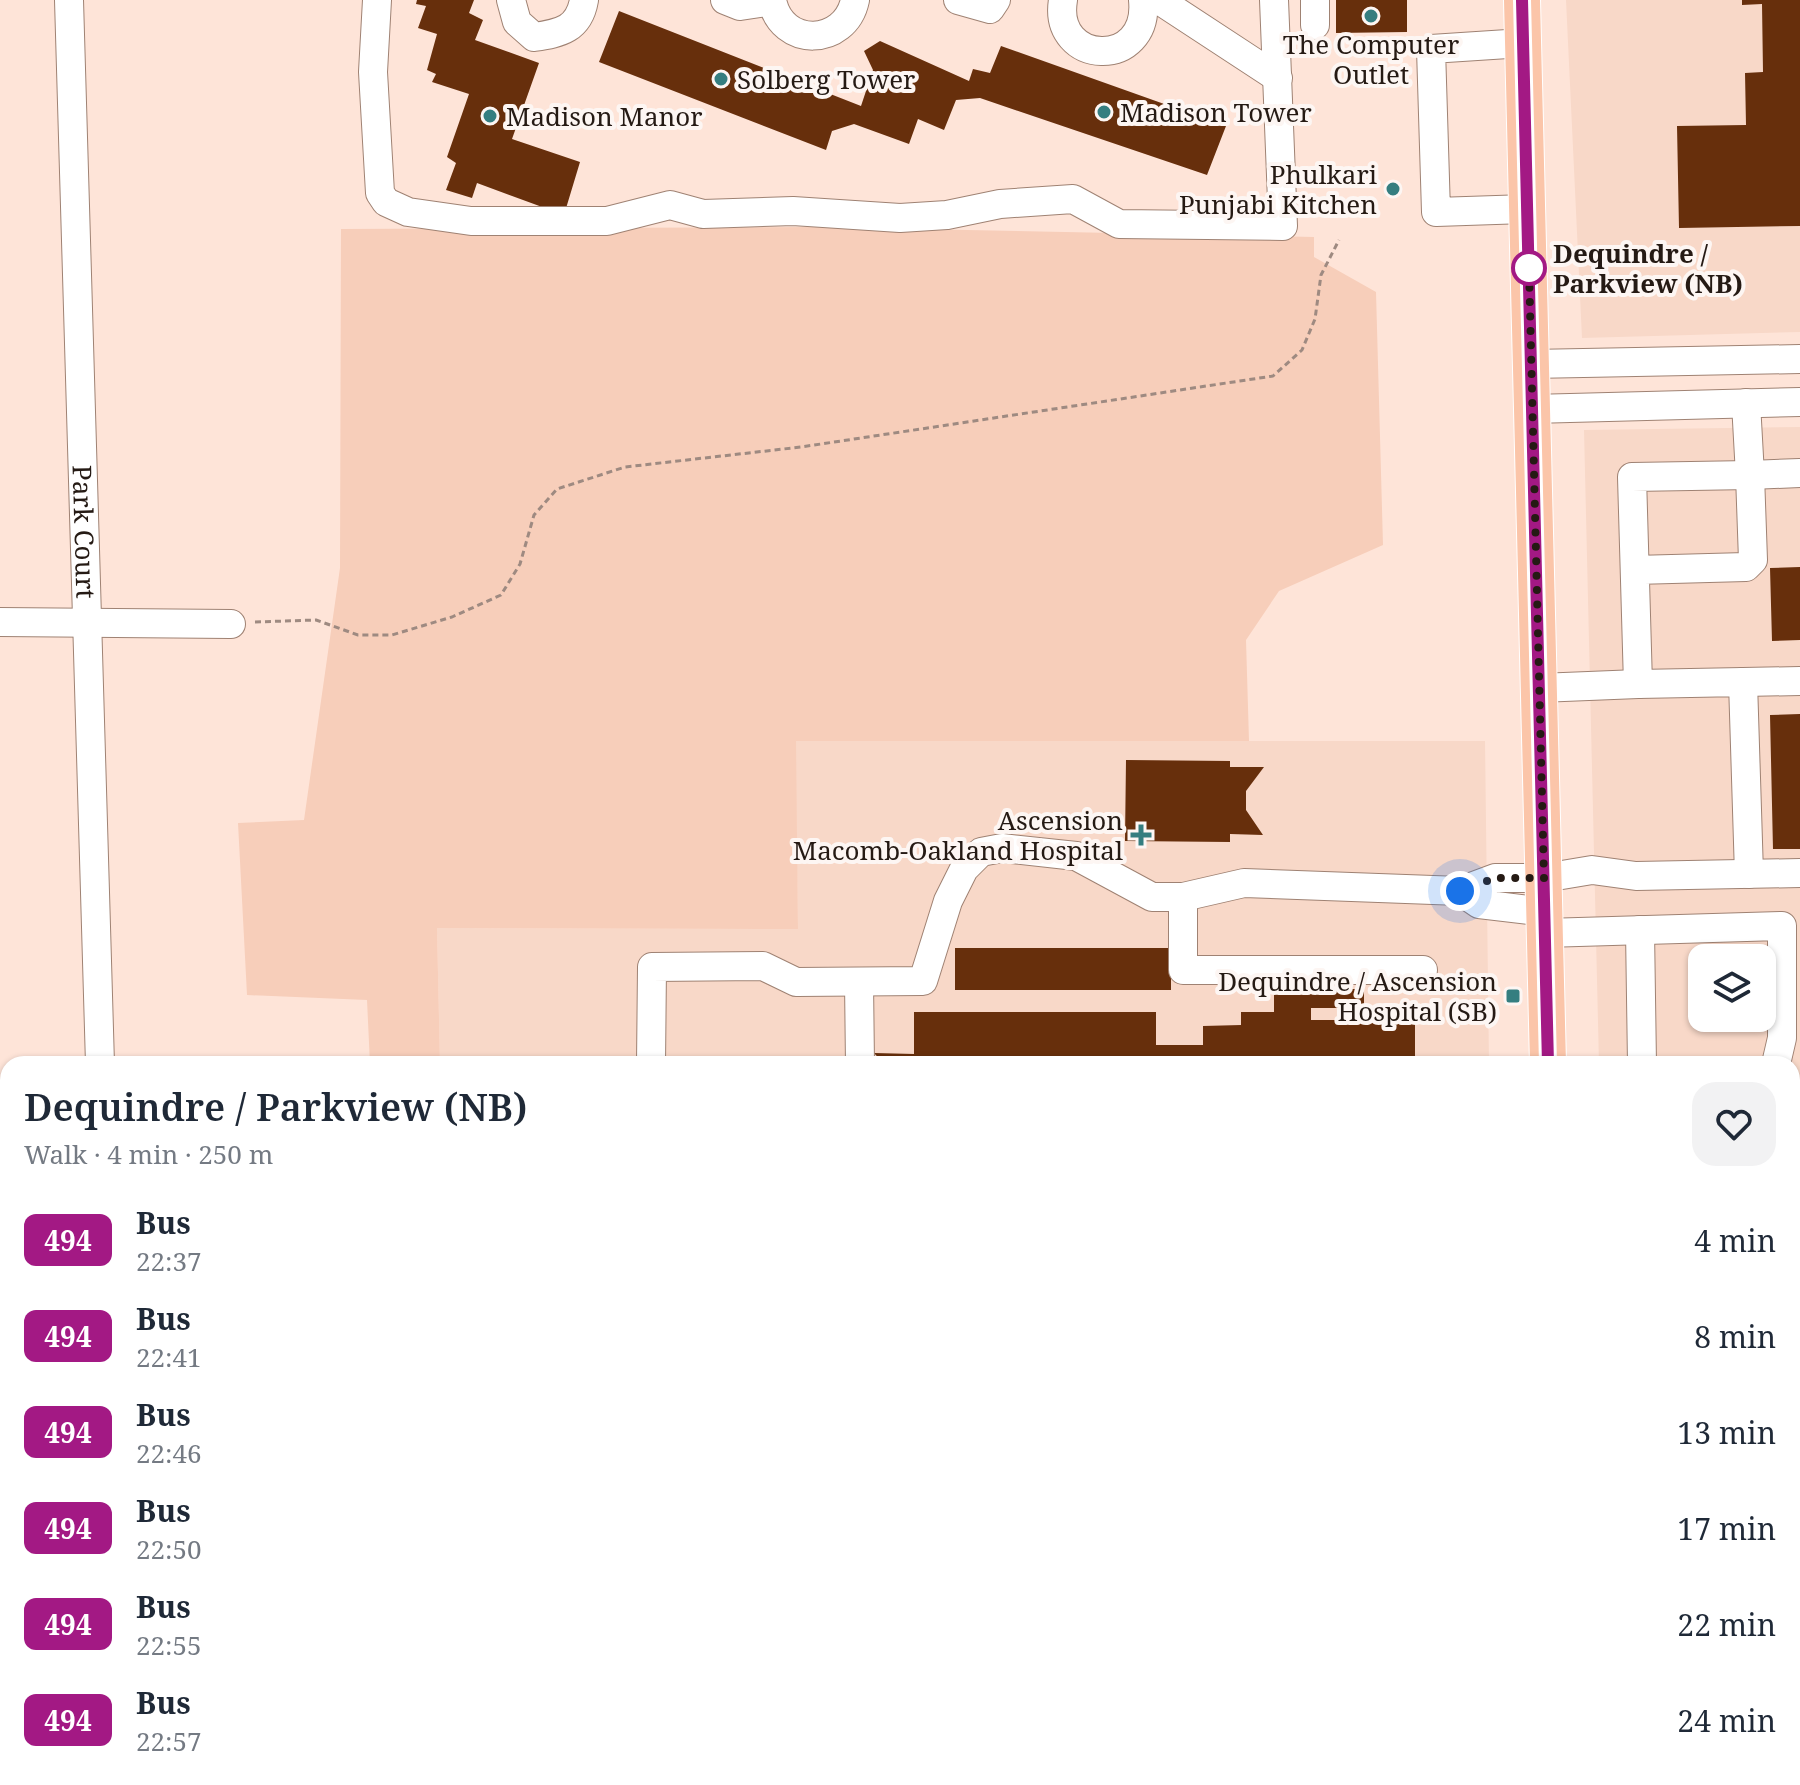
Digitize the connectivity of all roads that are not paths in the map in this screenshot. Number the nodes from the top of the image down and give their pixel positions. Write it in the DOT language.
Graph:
graph roads {
  1 [pos="69,0"];
  2 [pos="377,0"];
  3 [pos="511,0"];
  4 [pos="584,0"];
  5 [pos="725,0"];
  6 [pos="855,0"];
  7 [pos="958,0"];
  8 [pos="996,0"];
  9 [pos="1063,0"];
  10 [pos="1143,0"];
  11 [pos="1159,0"];
  12 [pos="1274,0"];
  13 [pos="1522,0"];
  14 [pos="772,1"];
  15 [pos="1523,43"];
  16 [pos="1278,78"];
  17 [pos="1528,209"];
  18 [pos="1800,359"];
  19 [pos="1531,364"];
  20 [pos="1800,402"];
  21 [pos="1746,403"];
  22 [pos="1532,409"];
  23 [pos="1800,473"];
  24 [pos="1750,475"];
  25 [pos="1635,570"];
  26 [pos="0,622"];
  27 [pos="87,623"];
  28 [pos="231,624"];
  29 [pos="1800,681"];
  30 [pos="1743,682"];
  31 [pos="1638,684"];
  32 [pos="1539,688"];
  33 [pos="1800,873"];
  34 [pos="1749,874"];
  35 [pos="1183,897"];
  36 [pos="1545,908"];
  37 [pos="1791,926"];
  38 [pos="1640,930"];
  39 [pos="1423,970"];
  40 [pos="859,982"];
  41 [pos="100,1056"];
  42 [pos="651,1056"];
  43 [pos="860,1056"];
  44 [pos="1548,1056"];
  45 [pos="1642,1056"];
  46 [pos="1778,1056"];
  1 -- 27 [label="street, Park Court"];
  2 -- 16 [label="street"];
  3 -- 4 [label="street"];
  5 -- 14 [label="street"];
  6 -- 14 [label="street"];
  7 -- 8 [label="street"];
  9 -- 10 [label="street"];
  11 -- 16 [label="street"];
  12 -- 16 [label="street"];
  13 -- 15 [label="main road"];
  15 -- 17 [label="main road"];
  15 -- 17 [label="street"];
  17 -- 19 [label="main road"];
  18 -- 19 [label="street"];
  19 -- 22 [label="main road"];
  20 -- 21 [label="street"];
  21 -- 22 [label="street"];
  21 -- 24 [label="street"];
  22 -- 32 [label="main road"];
  23 -- 24 [label="street"];
  24 -- 25 [label="street"];
  24 -- 25 [label="street"];
  25 -- 31 [label="street"];
  26 -- 27 [label="street"];
  27 -- 28 [label="street"];
  27 -- 41 [label="street, Park Court"];
  29 -- 30 [label="street"];
  30 -- 31 [label="street"];
  30 -- 34 [label="street"];
  31 -- 32 [label="street"];
  32 -- 36 [label="main road"];
  33 -- 34 [label="street"];
  34 -- 36 [label="street"];
  35 -- 36 [label="street"];
  35 -- 39 [label="street"];
  35 -- 40 [label="street"];
  36 -- 38 [label="street"];
  36 -- 44 [label="main road"];
  37 -- 38 [label="street"];
  37 -- 46 [label="street"];
  38 -- 45 [label="street"];
  40 -- 42 [label="street"];
  40 -- 43 [label="street"];
}
